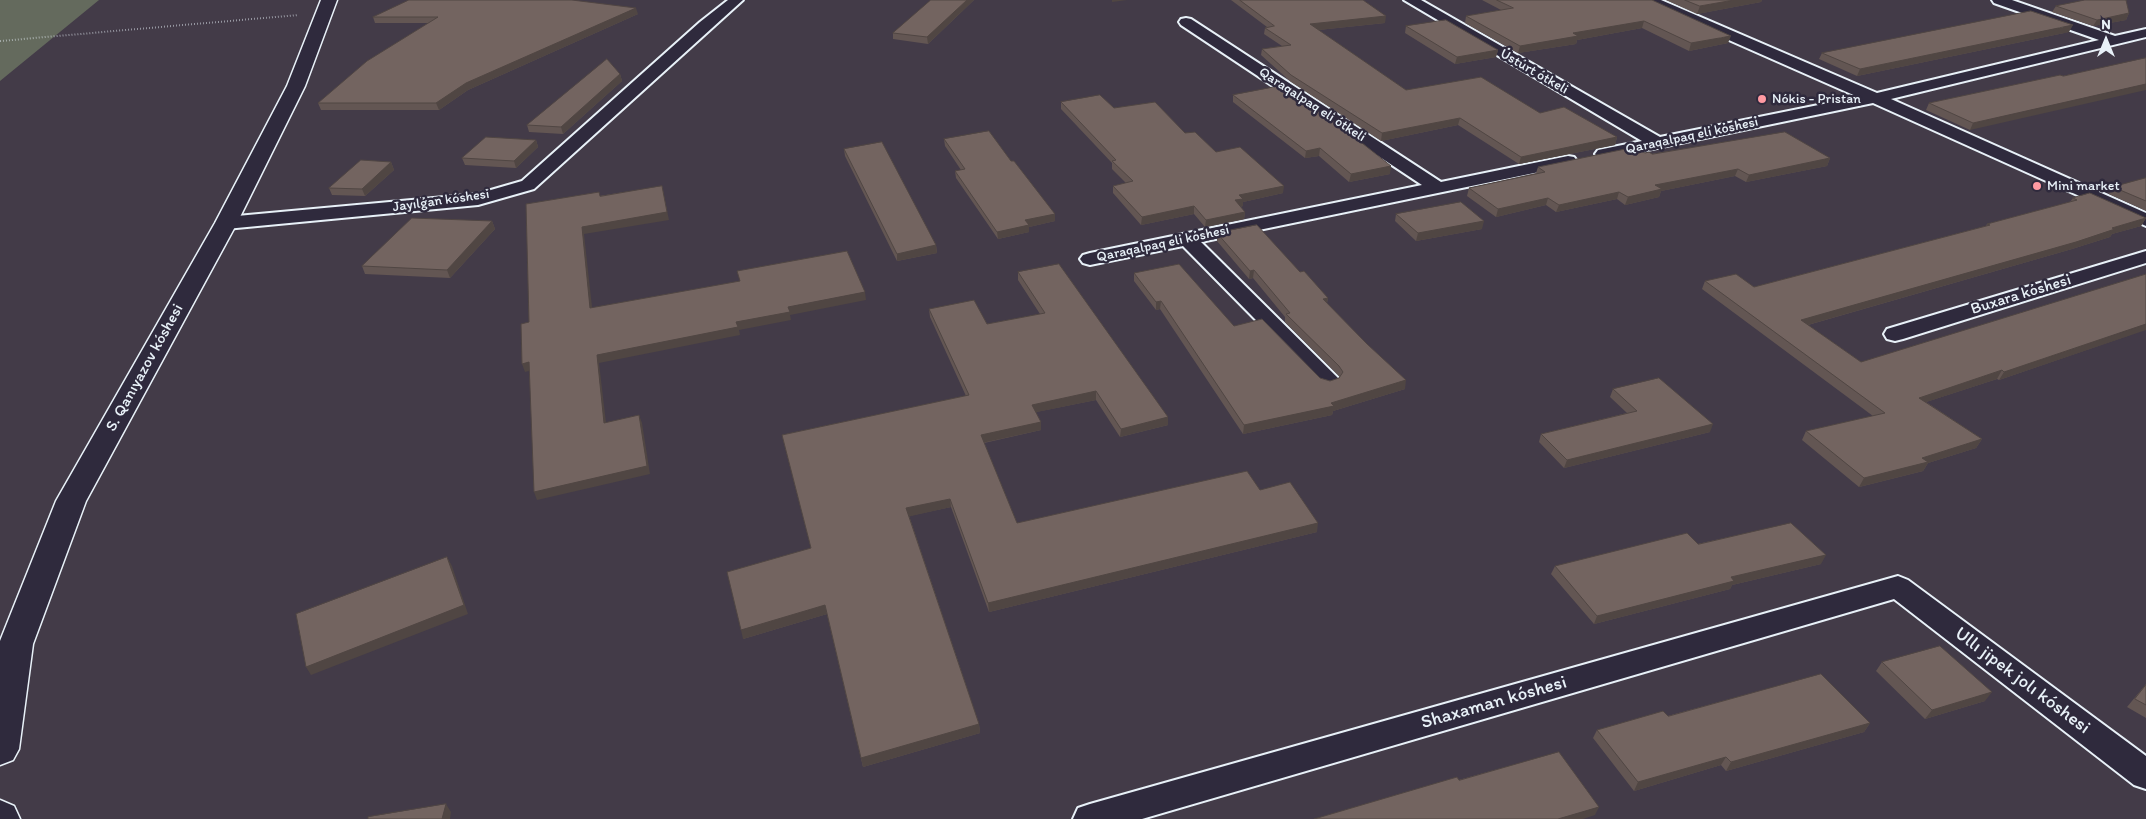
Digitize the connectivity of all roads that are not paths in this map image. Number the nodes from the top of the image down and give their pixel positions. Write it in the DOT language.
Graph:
graph roads {
  1 [pos="736,0"];
  2 [pos="1411,0"];
  3 [pos="1650,0"];
  4 [pos="1999,0"];
  5 [pos="327,6"];
  6 [pos="1186,22"];
  7 [pos="2146,33"];
  8 [pos="2113,40"];
  9 [pos="1875,98"];
  10 [pos="1658,143"];
  11 [pos="1438,188"];
  12 [pos="2146,220"];
  13 [pos="226,223"];
  14 [pos="1187,240"];
  15 [pos="2146,257"];
  16 [pos="1090,259"];
  17 [pos="1895,334"];
  18 [pos="1328,380"];
  19 [pos="1898,587"];
  20 [pos="0,749"];
  21 [pos="2146,775"];
  22 [pos="1090,819"];
  1 -- 13 [label="street, Jayılǵan kóshesi"];
  2 -- 10 [label="street, Ústúrt ótkeli"];
  3 -- 9 [label="street"];
  4 -- 8 [label="street"];
  5 -- 13 [label="street, S. Qanıyazov kóshesi"];
  6 -- 11 [label="street, Qaraqalpaq eli ótkeli"];
  7 -- 8 [label="street, Qaraqalpaq eli kóshesi"];
  8 -- 9 [label="street, Qaraqalpaq eli kóshesi"];
  9 -- 10 [label="street, Qaraqalpaq eli kóshesi"];
  9 -- 12 [label="street"];
  10 -- 11 [label="street, Qaraqalpaq eli kóshesi"];
  11 -- 14 [label="street, Qaraqalpaq eli kóshesi"];
  13 -- 20 [label="street, S. Qanıyazov kóshesi"];
  14 -- 16 [label="street, Qaraqalpaq eli kóshesi"];
  14 -- 18 [label="street"];
  15 -- 17 [label="street, Buxara kóshesi"];
  19 -- 21 [label="street, Ullı jipek jolı kóshesi"];
  19 -- 22 [label="street, Shaxaman kóshesi"];
}
